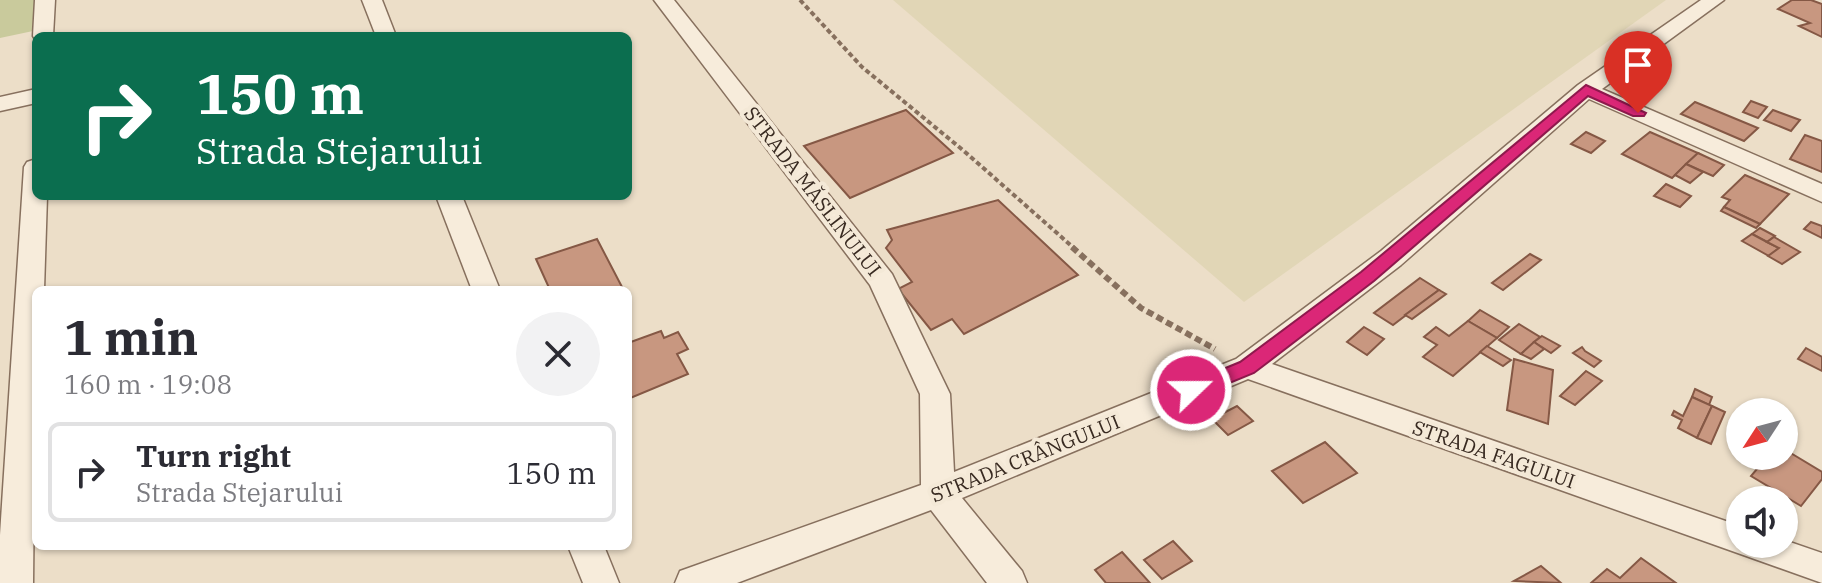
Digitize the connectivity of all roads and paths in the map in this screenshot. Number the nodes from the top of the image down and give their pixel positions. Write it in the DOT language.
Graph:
graph roads {
  1 [pos="45,0"];
  2 [pos="372,0"];
  3 [pos="664,0"];
  4 [pos="800,0"];
  5 [pos="1714,0"];
  6 [pos="43,32"];
  7 [pos="384,32"];
  8 [pos="1586,90"];
  9 [pos="32,97"];
  10 [pos="0,104"];
  11 [pos="1822,194"];
  12 [pos="34,200"];
  13 [pos="451,200"];
  14 [pos="484,286"];
  15 [pos="1247,367"];
  16 [pos="938,493"];
  17 [pos="1726,536"];
  18 [pos="588,550"];
  19 [pos="1790,558"];
  20 [pos="1822,569"];
  21 [pos="15,583"];
  22 [pos="601,583"];
  23 [pos="693,583"];
  24 [pos="1009,583"];
  1 -- 6 [label="street"];
  2 -- 7 [label="street"];
  3 -- 16 [label="street, STRADA MĂSLINULUI"];
  4 -- 15 [label="path"];
  5 -- 8 [label="street, STRADA CRÂNGULUI"];
  8 -- 11 [label="street"];
  8 -- 15 [label="street, STRADA CRÂNGULUI"];
  9 -- 10 [label="street"];
  12 -- 21 [label="street"];
  13 -- 14 [label="street"];
  15 -- 16 [label="street, STRADA CRÂNGULUI"];
  15 -- 17 [label="street, STRADA FAGULUI"];
  16 -- 23 [label="street, STRADA CRÂNGULUI"];
  16 -- 24 [label="street"];
  18 -- 22 [label="street"];
  19 -- 20 [label="street"];
}
